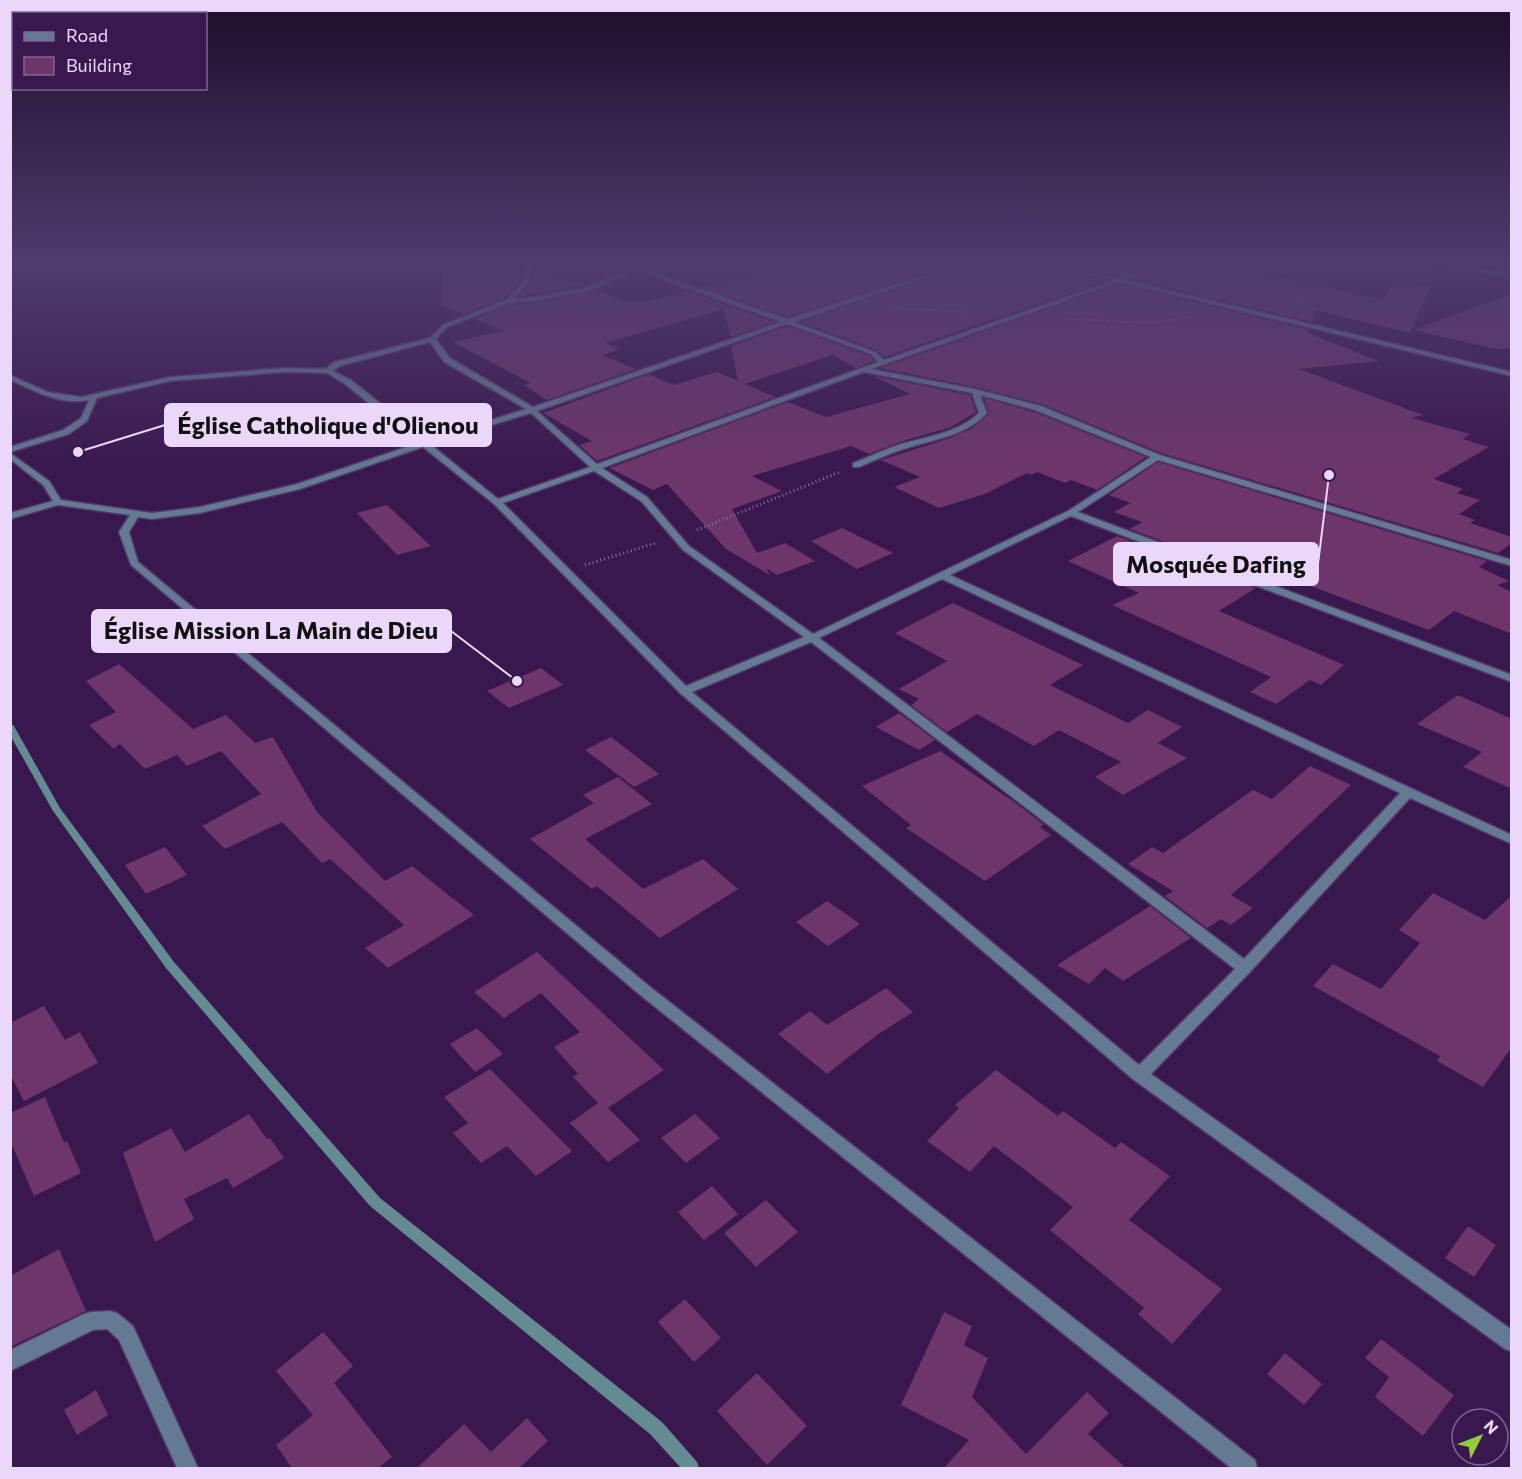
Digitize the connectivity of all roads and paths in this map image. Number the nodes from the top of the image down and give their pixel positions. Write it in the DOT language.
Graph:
graph roads {
  1 [pos="437,334"];
  2 [pos="752,334"];
  3 [pos="820,334"];
  4 [pos="968,334"];
  5 [pos="1345,334"];
  6 [pos="432,339"];
  7 [pos="884,363"];
  8 [pos="862,369"];
  9 [pos="328,371"];
  10 [pos="1512,374"];
  11 [pos="10,377"];
  12 [pos="975,391"];
  13 [pos="94,396"];
  14 [pos="532,410"];
  15 [pos="426,443"];
  16 [pos="10,450"];
  17 [pos="10,455"];
  18 [pos="1157,457"];
  19 [pos="856,465"];
  20 [pos="597,469"];
  21 [pos="58,502"];
  22 [pos="497,502"];
  23 [pos="1071,513"];
  24 [pos="135,514"];
  25 [pos="10,516"];
  26 [pos="674,537"];
  27 [pos="1512,563"];
  28 [pos="565,571"];
  29 [pos="942,575"];
  30 [pos="812,638"];
  31 [pos="1512,679"];
  32 [pos="684,692"];
  33 [pos="1409,791"];
  34 [pos="1512,840"];
  35 [pos="1245,968"];
  36 [pos="1140,1075"];
  37 [pos="1512,1342"];
  38 [pos="10,1361"];
  39 [pos="188,1468"];
  40 [pos="1247,1468"];
  1 -- 6 [label="street"];
  2 -- 14 [label="street"];
  3 -- 7 [label="street"];
  4 -- 7 [label="street"];
  5 -- 10 [label="street"];
  6 -- 9 [label="street"];
  6 -- 14 [label="street"];
  7 -- 8 [label="street"];
  8 -- 12 [label="street"];
  8 -- 20 [label="street"];
  9 -- 13 [label="street"];
  9 -- 15 [label="street"];
  11 -- 13 [label="street"];
  12 -- 18 [label="street"];
  12 -- 19 [label="street"];
  13 -- 16 [label="street"];
  14 -- 15 [label="street"];
  14 -- 20 [label="street"];
  15 -- 22 [label="street"];
  15 -- 24 [label="street"];
  17 -- 21 [label="street"];
  18 -- 23 [label="street"];
  18 -- 27 [label="street"];
  19 -- 26 [label="path"];
  20 -- 22 [label="street"];
  20 -- 26 [label="street"];
  21 -- 24 [label="street"];
  21 -- 25 [label="street"];
  22 -- 28 [label="street"];
  23 -- 29 [label="street"];
  23 -- 31 [label="street"];
  24 -- 40 [label="street"];
  26 -- 28 [label="path"];
  26 -- 30 [label="street"];
  28 -- 32 [label="street"];
  29 -- 30 [label="street"];
  29 -- 33 [label="street"];
  30 -- 32 [label="street"];
  30 -- 35 [label="street"];
  32 -- 36 [label="street"];
  33 -- 34 [label="street"];
  33 -- 35 [label="street"];
  35 -- 36 [label="street"];
  36 -- 37 [label="street"];
  38 -- 39 [label="street"];
}
